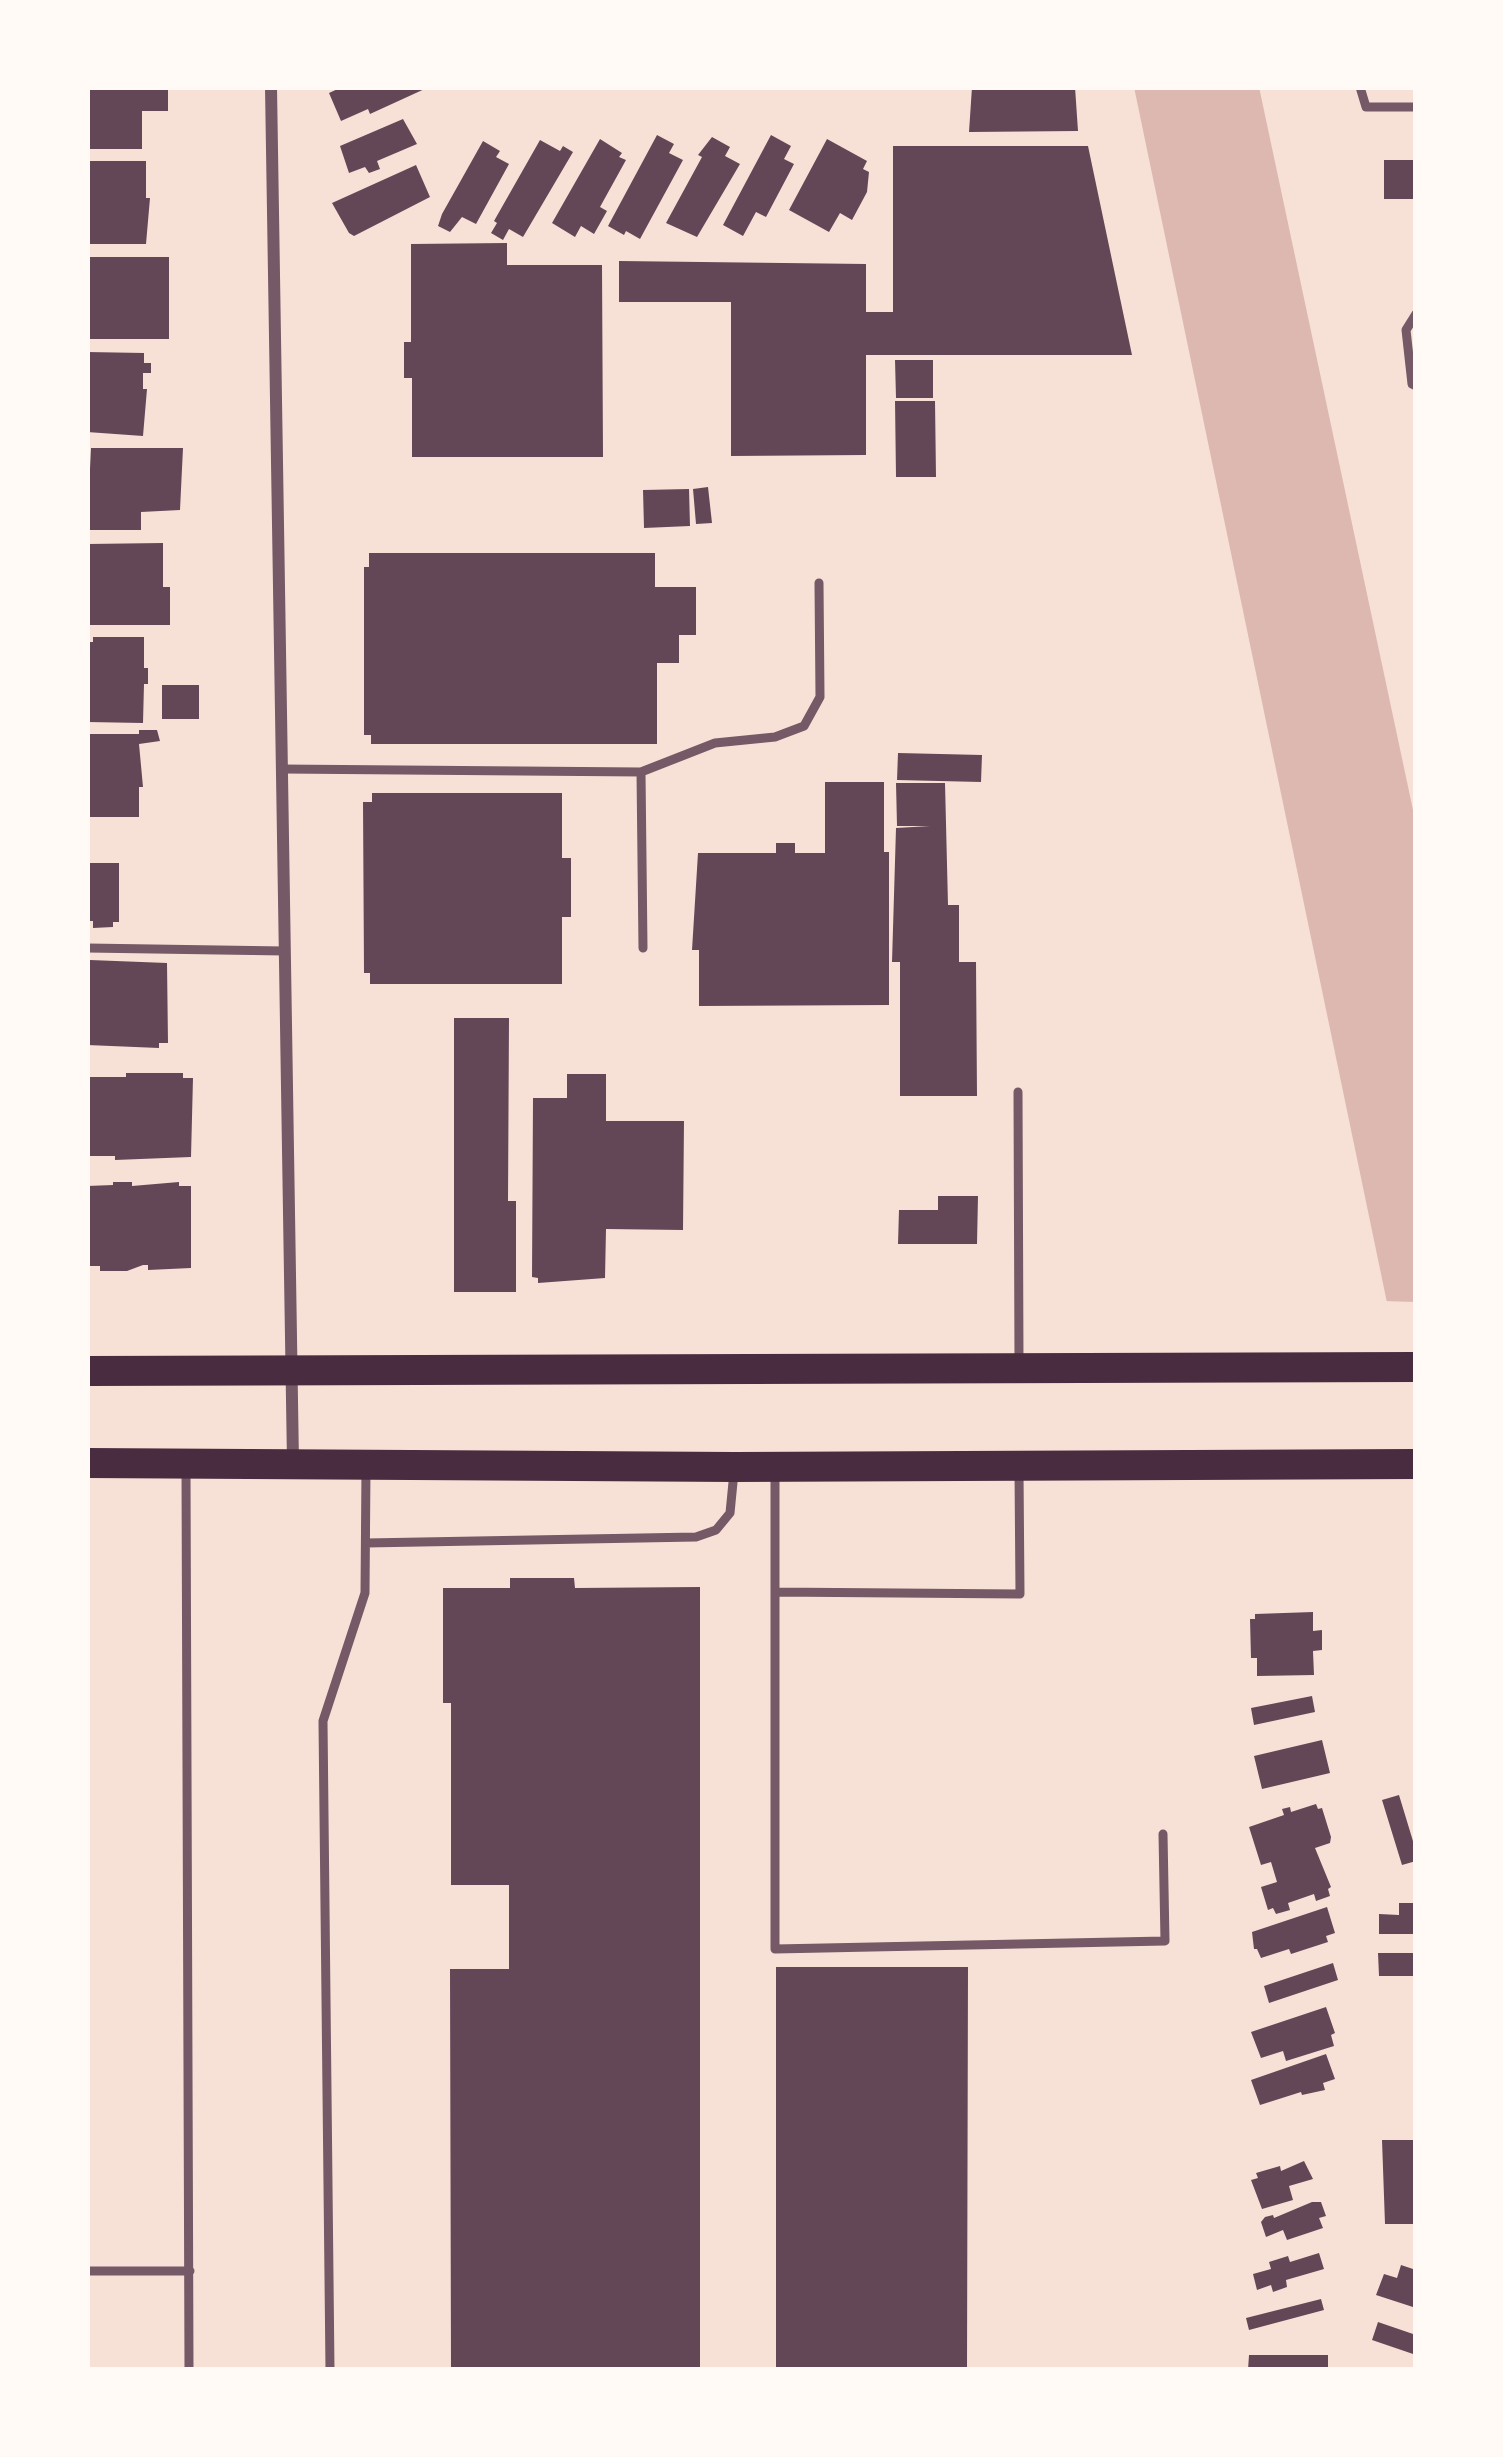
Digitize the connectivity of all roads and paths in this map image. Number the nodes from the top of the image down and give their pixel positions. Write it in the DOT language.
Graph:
graph roads {
  1 [pos="271,87"];
  2 [pos="1360,87"];
  3 [pos="1416,107"];
  4 [pos="1416,314"];
  5 [pos="1416,386"];
  6 [pos="819,583"];
  7 [pos="282,769"];
  8 [pos="641,772"];
  9 [pos="87,948"];
  10 [pos="643,949"];
  11 [pos="285,951"];
  12 [pos="1018,1092"];
  13 [pos="1416,1367"];
  14 [pos="1018,1369"];
  15 [pos="87,1371"];
  16 [pos="292,1371"];
  17 [pos="293,1462"];
  18 [pos="366,1462"];
  19 [pos="87,1463"];
  20 [pos="186,1463"];
  21 [pos="1416,1464"];
  22 [pos="1018,1466"];
  23 [pos="735,1467"];
  24 [pos="775,1467"];
  25 [pos="366,1543"];
  26 [pos="775,1592"];
  27 [pos="1163,1834"];
  28 [pos="87,2272"];
  29 [pos="190,2272"];
  30 [pos="189,2370"];
  31 [pos="330,2370"];
  1 -- 7 [label="street"];
  2 -- 3 [label="lane"];
  4 -- 5 [label="lane"];
  6 -- 8 [label="lane"];
  7 -- 8 [label="lane"];
  7 -- 11 [label="street"];
  8 -- 10 [label="lane"];
  9 -- 11 [label="lane"];
  11 -- 16 [label="street"];
  12 -- 14 [label="lane"];
  13 -- 14 [label="main road"];
  14 -- 16 [label="main road"];
  15 -- 16 [label="main road"];
  16 -- 17 [label="street"];
  17 -- 18 [label="main road"];
  17 -- 20 [label="main road"];
  18 -- 23 [label="main road"];
  18 -- 25 [label="lane"];
  19 -- 20 [label="main road"];
  20 -- 29 [label="lane"];
  21 -- 22 [label="main road"];
  22 -- 24 [label="main road"];
  22 -- 26 [label="lane"];
  23 -- 24 [label="main road"];
  23 -- 25 [label="lane"];
  24 -- 26 [label="lane"];
  25 -- 31 [label="lane"];
  26 -- 27 [label="lane"];
  28 -- 29 [label="lane"];
  29 -- 30 [label="lane"];
}
